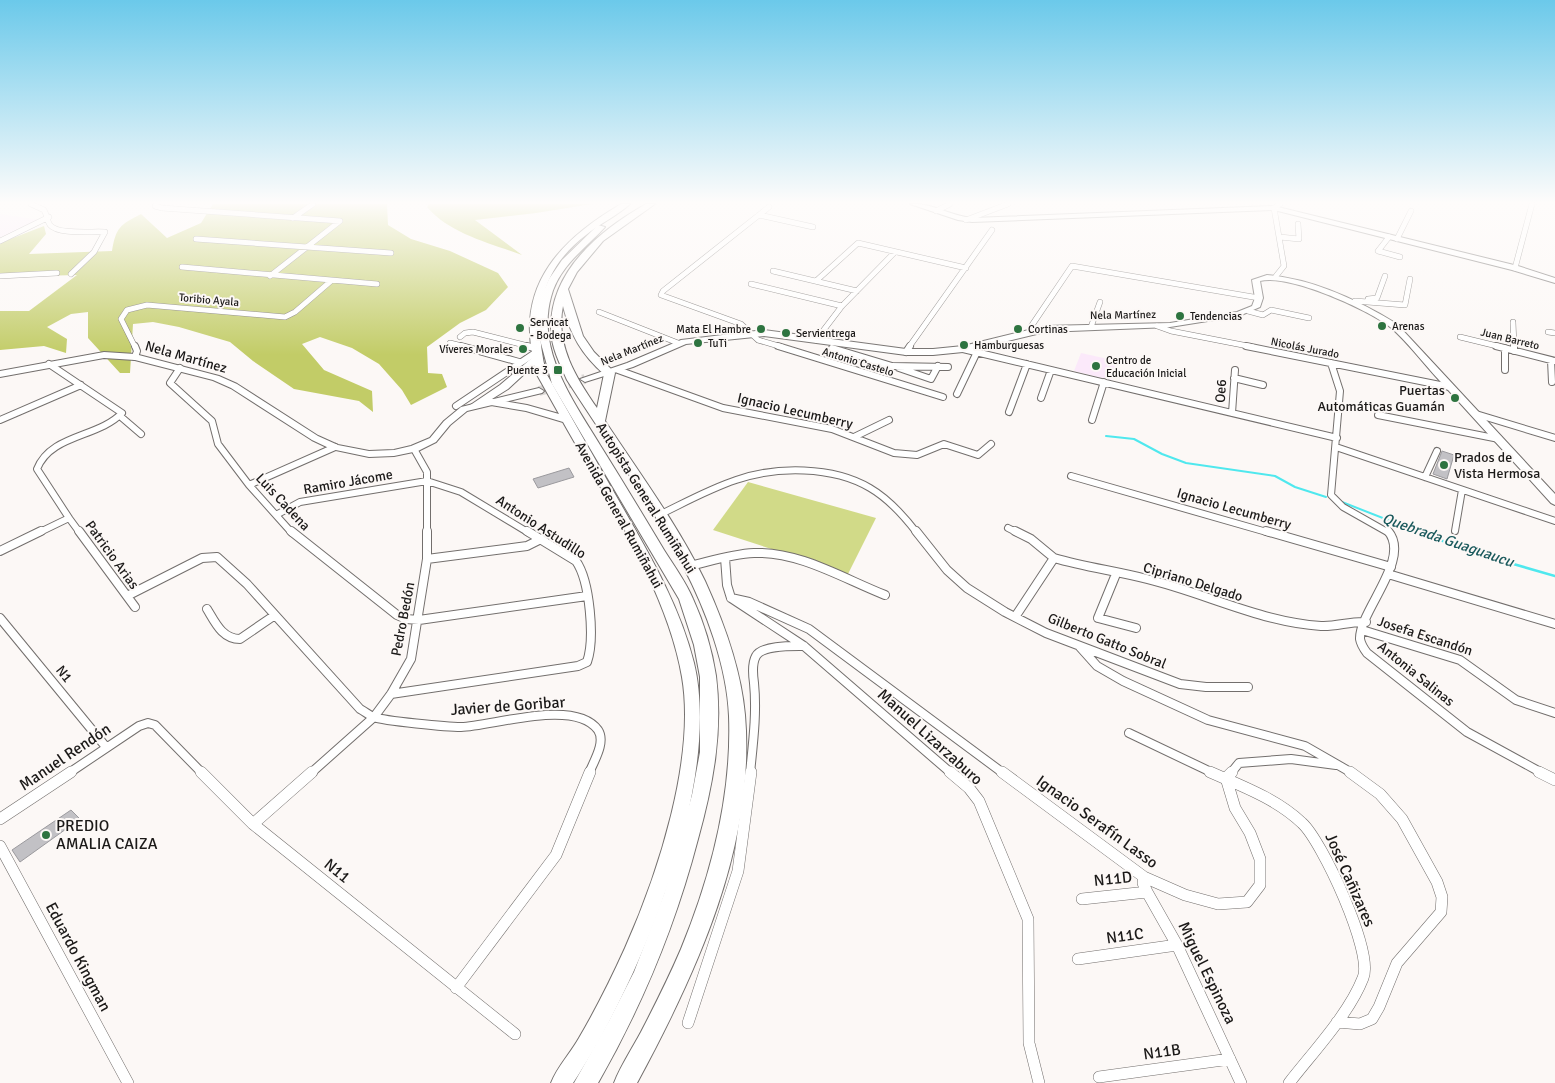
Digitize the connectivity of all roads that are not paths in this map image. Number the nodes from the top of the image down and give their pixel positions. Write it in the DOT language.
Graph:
graph roads {
  1 [pos="91,255"];
  2 [pos="297,255"];
  3 [pos="562,255"];
  4 [pos="572,255"];
  5 [pos="585,255"];
  6 [pos="709,255"];
  7 [pos="845,255"];
  8 [pos="893,255"];
  9 [pos="901,255"];
  10 [pos="975,255"];
  11 [pos="1282,255"];
  12 [pos="1391,255"];
  13 [pos="1460,255"];
  14 [pos="1519,255"];
  15 [pos="1400,257"];
  16 [pos="182,268"];
  17 [pos="966,268"];
  18 [pos="1515,268"];
  19 [pos="773,271"];
  20 [pos="57,273"];
  21 [pos="71,274"];
  22 [pos="0,276"];
  23 [pos="270,276"];
  24 [pos="1276,276"];
  25 [pos="1385,276"];
  26 [pos="1410,280"];
  27 [pos="331,281"];
  28 [pos="816,281"];
  29 [pos="1555,281"];
  30 [pos="377,284"];
  31 [pos="752,284"];
  32 [pos="564,290"];
  33 [pos="857,291"];
  34 [pos="1258,298"];
  35 [pos="1352,301"];
  36 [pos="1100,302"];
  37 [pos="842,306"];
  38 [pos="598,312"];
  39 [pos="1248,312"];
  40 [pos="1309,318"];
  41 [pos="1513,322"];
  42 [pos="1157,326"];
  43 [pos="1091,327"];
  44 [pos="1030,332"];
  45 [pos="749,334"];
  46 [pos="460,337"];
  47 [pos="1460,337"];
  48 [pos="816,340"];
  49 [pos="450,343"];
  50 [pos="678,343"];
  51 [pos="832,348"];
  52 [pos="1505,348"];
  53 [pos="878,349"];
  54 [pos="963,349"];
  55 [pos="1514,351"];
  56 [pos="906,352"];
  57 [pos="977,352"];
  58 [pos="535,353"];
  59 [pos="135,357"];
  60 [pos="874,360"];
  61 [pos="1553,360"];
  62 [pos="519,362"];
  63 [pos="1331,363"];
  64 [pos="49,364"];
  65 [pos="1027,364"];
  66 [pos="892,366"];
  67 [pos="938,366"];
  68 [pos="948,367"];
  69 [pos="180,368"];
  70 [pos="1051,370"];
  71 [pos="1235,370"];
  72 [pos="1505,370"];
  73 [pos="614,371"];
  74 [pos="0,374"];
  75 [pos="1234,378"];
  76 [pos="585,379"];
  77 [pos="512,381"];
  78 [pos="1104,382"];
  79 [pos="1552,382"];
  80 [pos="81,385"];
  81 [pos="1263,385"];
  82 [pos="1450,387"];
  83 [pos="540,391"];
  84 [pos="957,394"];
  85 [pos="516,397"];
  86 [pos="943,397"];
  87 [pos="1040,398"];
  88 [pos="489,402"];
  89 [pos="456,406"];
  90 [pos="474,406"];
  91 [pos="527,408"];
  92 [pos="1009,412"];
  93 [pos="1232,413"];
  94 [pos="1476,414"];
  95 [pos="1378,415"];
  96 [pos="120,416"];
  97 [pos="565,419"];
  98 [pos="0,420"];
  99 [pos="889,420"];
  100 [pos="1092,420"];
  101 [pos="599,423"];
  102 [pos="141,434"];
  103 [pos="854,437"];
  104 [pos="1337,438"];
  105 [pos="1555,438"];
  106 [pos="1499,439"];
  107 [pos="991,444"];
  108 [pos="335,447"];
  109 [pos="1336,447"];
  110 [pos="414,448"];
  111 [pos="1437,451"];
  112 [pos="1071,476"];
  113 [pos="1425,477"];
  114 [pos="427,481"];
  115 [pos="249,485"];
  116 [pos="1462,490"];
  117 [pos="1555,501"];
  118 [pos="276,515"];
  119 [pos="660,515"];
  120 [pos="69,518"];
  121 [pos="1555,521"];
  122 [pos="1008,528"];
  123 [pos="1455,531"];
  124 [pos="541,539"];
  125 [pos="0,551"];
  126 [pos="725,558"];
  127 [pos="1054,558"];
  128 [pos="427,559"];
  129 [pos="690,566"];
  130 [pos="1389,571"];
  131 [pos="1116,574"];
  132 [pos="885,595"];
  133 [pos="127,596"];
  134 [pos="587,596"];
  135 [pos="731,598"];
  136 [pos="135,607"];
  137 [pos="207,609"];
  138 [pos="275,615"];
  139 [pos="1015,617"];
  140 [pos="0,618"];
  141 [pos="419,620"];
  142 [pos="1555,624"];
  143 [pos="1364,626"];
  144 [pos="1136,628"];
  145 [pos="804,646"];
  146 [pos="1080,647"];
  147 [pos="1248,688"];
  148 [pos="391,694"];
  149 [pos="1555,713"];
  150 [pos="374,717"];
  151 [pos="148,723"];
  152 [pos="1129,733"];
  153 [pos="106,747"];
  154 [pos="1336,765"];
  155 [pos="734,768"];
  156 [pos="750,778"];
  157 [pos="1226,778"];
  158 [pos="1555,780"];
  159 [pos="0,819"];
  160 [pos="253,824"];
  161 [pos="0,846"];
  162 [pos="1144,878"];
  163 [pos="1147,892"];
  164 [pos="1082,899"];
  165 [pos="1177,945"];
  166 [pos="1078,959"];
  167 [pos="456,988"];
  168 [pos="1337,1022"];
  169 [pos="688,1023"];
  170 [pos="515,1034"];
  171 [pos="1230,1059"];
  172 [pos="1098,1077"];
  173 [pos="128,1083"];
  174 [pos="560,1083"];
  175 [pos="585,1083"];
  176 [pos="625,1083"];
  177 [pos="1039,1083"];
  178 [pos="1242,1083"];
  179 [pos="1290,1083"];
  1 -- 21 [label="street"];
  2 -- 23 [label="street"];
  3 -- 58 [label="main road, Avenida General Rumiñahui"];
  4 -- 175 [label="highway, Autopista General Rumiñahui"];
  5 -- 32 [label="highway, Autopista General Rumiñahui"];
  6 -- 45 [label="street, Antonio Castelo"];
  7 -- 28 [label="street"];
  8 -- 33 [label="street"];
  9 -- 17 [label="street"];
  10 -- 17 [label="street"];
  11 -- 24 [label="street"];
  12 -- 15 [label="street"];
  13 -- 18 [label="main road"];
  14 -- 18 [label="street"];
  16 -- 23 [label="street"];
  17 -- 56 [label="street"];
  18 -- 29 [label="main road"];
  19 -- 28 [label="street"];
  20 -- 22 [label="street"];
  23 -- 27 [label="street"];
  24 -- 34 [label="main road"];
  24 -- 35 [label="main road"];
  25 -- 35 [label="street"];
  26 -- 35 [label="street"];
  27 -- 30 [label="street"];
  27 -- 59 [label="street, Toribio Ayala"];
  28 -- 33 [label="street"];
  31 -- 37 [label="street"];
  32 -- 73 [label="highway"];
  32 -- 101 [label="highway, Autopista General Rumiñahui"];
  33 -- 37 [label="street"];
  34 -- 39 [label="main road"];
  34 -- 44 [label="street"];
  35 -- 82 [label="main road"];
  36 -- 43 [label="street"];
  37 -- 48 [label="street"];
  38 -- 50 [label="street"];
  39 -- 40 [label="street"];
  39 -- 42 [label="main road, Nela Martínez"];
  41 -- 55 [label="street"];
  42 -- 43 [label="main road, Nela Martínez"];
  42 -- 63 [label="street, Nicolás Jurado"];
  43 -- 44 [label="main road, Nela Martínez"];
  44 -- 54 [label="main road, Nela Martínez"];
  45 -- 48 [label="main road, Nela Martínez"];
  45 -- 50 [label="main road, Nela Martínez"];
  45 -- 86 [label="street, Antonio Castelo"];
  46 -- 58 [label="street"];
  47 -- 52 [label="street, Juan Barreto"];
  48 -- 53 [label="main road, Nela Martínez"];
  49 -- 62 [label="street"];
  50 -- 73 [label="main road, Nela Martínez"];
  51 -- 60 [label="street"];
  52 -- 55 [label="street, Juan Barreto"];
  52 -- 72 [label="street"];
  53 -- 56 [label="main road, Nela Martínez"];
  53 -- 60 [label="street"];
  54 -- 56 [label="main road, Nela Martínez"];
  54 -- 57 [label="street"];
  55 -- 61 [label="street, Juan Barreto"];
  57 -- 65 [label="street"];
  57 -- 84 [label="street"];
  58 -- 62 [label="street"];
  58 -- 77 [label="main road"];
  58 -- 97 [label="main road, Avenida General Rumiñahui"];
  59 -- 64 [label="main road, Nela Martínez"];
  59 -- 69 [label="main road, Nela Martínez"];
  60 -- 66 [label="street"];
  61 -- 79 [label="street"];
  62 -- 89 [label="street"];
  63 -- 82 [label="street, Nicolás Jurado"];
  63 -- 104 [label="street"];
  64 -- 74 [label="main road, Nela Martínez"];
  64 -- 80 [label="street"];
  65 -- 70 [label="street"];
  65 -- 92 [label="street"];
  66 -- 67 [label="street"];
  66 -- 67 [label="street"];
  67 -- 68 [label="street"];
  69 -- 108 [label="main road, Nela Martínez"];
  69 -- 115 [label="street, Luis Cadena"];
  70 -- 78 [label="street"];
  70 -- 87 [label="street"];
  71 -- 75 [label="street, Oe6"];
  73 -- 76 [label="main road, Nela Martínez"];
  73 -- 101 [label="highway"];
  73 -- 103 [label="street, Ignacio Lecumberry"];
  75 -- 81 [label="street"];
  75 -- 93 [label="street, Oe6"];
  77 -- 85 [label="main road"];
  77 -- 90 [label="main road"];
  78 -- 93 [label="street"];
  78 -- 100 [label="street"];
  80 -- 96 [label="street"];
  80 -- 98 [label="street"];
  82 -- 94 [label="main road"];
  83 -- 85 [label="main road, Nela Martínez"];
  85 -- 88 [label="main road, Nela Martínez"];
  85 -- 91 [label="main road"];
  88 -- 90 [label="main road, Nela Martínez"];
  88 -- 91 [label="main road"];
  90 -- 110 [label="main road, Nela Martínez"];
  91 -- 97 [label="main road"];
  93 -- 104 [label="street"];
  94 -- 105 [label="street"];
  94 -- 106 [label="main road"];
  95 -- 106 [label="street"];
  96 -- 102 [label="street"];
  96 -- 120 [label="street, Patricio Arias"];
  97 -- 174 [label="main road, Avenida General Rumiñahui"];
  99 -- 103 [label="street"];
  101 -- 119 [label="highway, Autopista General Rumiñahui"];
  103 -- 107 [label="street, Ignacio Lecumberry"];
  104 -- 109 [label="street"];
  106 -- 117 [label="main road"];
  108 -- 110 [label="main road, Nela Martínez"];
  108 -- 115 [label="street"];
  109 -- 113 [label="street"];
  109 -- 130 [label="street"];
  110 -- 114 [label="street, Pedro Bedón"];
  111 -- 113 [label="street"];
  112 -- 130 [label="street, Ignacio Lecumberry"];
  113 -- 116 [label="street"];
  114 -- 118 [label="street, Ramiro Jácome"];
  114 -- 124 [label="street, Antonio Astudillo"];
  114 -- 128 [label="street, Pedro Bedón"];
  115 -- 118 [label="street, Luis Cadena"];
  116 -- 121 [label="street"];
  116 -- 123 [label="street"];
  118 -- 141 [label="street, Luis Cadena"];
  119 -- 129 [label="highway, Autopista General Rumiñahui"];
  119 -- 139 [label="street, Gilberto Gatto Sobral"];
  120 -- 125 [label="street, Patricio Arias"];
  120 -- 133 [label="street, Patricio Arias"];
  122 -- 127 [label="street"];
  124 -- 128 [label="street"];
  124 -- 134 [label="street, Antonio Astudillo"];
  126 -- 129 [label="street"];
  126 -- 132 [label="street"];
  126 -- 135 [label="street"];
  127 -- 131 [label="street, Cipriano Delgado"];
  127 -- 139 [label="street"];
  128 -- 141 [label="street, Pedro Bedón"];
  129 -- 155 [label="highway, Autopista General Rumiñahui"];
  130 -- 142 [label="street, Ignacio Lecumberry"];
  130 -- 143 [label="street"];
  131 -- 143 [label="street, Cipriano Delgado"];
  131 -- 144 [label="street"];
  133 -- 136 [label="street, Patricio Arias"];
  133 -- 138 [label="street, Javier de Goribar"];
  134 -- 141 [label="street"];
  134 -- 148 [label="street, Antonio Astudillo"];
  135 -- 145 [label="street, Manuel Lizarzaburo"];
  135 -- 162 [label="street, Ignacio Serafín Lasso"];
  137 -- 138 [label="street"];
  138 -- 150 [label="street, Javier de Goribar"];
  139 -- 146 [label="street, Gilberto Gatto Sobral"];
  140 -- 153 [label="street, N1"];
  141 -- 148 [label="street, Pedro Bedón"];
  143 -- 149 [label="street, Josefa Escandón"];
  143 -- 158 [label="street, Antonia Salinas"];
  145 -- 156 [label="street"];
  145 -- 177 [label="street, Manuel Lizarzaburo"];
  146 -- 147 [label="street, Gilberto Gatto Sobral"];
  146 -- 154 [label="street"];
  148 -- 150 [label="street, Pedro Bedón"];
  150 -- 160 [label="street, Pedro Bedón"];
  150 -- 167 [label="street, Javier de Goribar"];
  151 -- 153 [label="street, Manuel Rendón"];
  151 -- 160 [label="street, N11"];
  152 -- 157 [label="street, José Cañizares"];
  153 -- 159 [label="street, Manuel Rendón"];
  154 -- 157 [label="street"];
  154 -- 168 [label="street"];
  155 -- 156 [label="street"];
  155 -- 176 [label="highway, Autopista General Rumiñahui"];
  156 -- 169 [label="street"];
  157 -- 162 [label="street, Ignacio Serafín Lasso"];
  157 -- 168 [label="street, José Cañizares"];
  160 -- 167 [label="street, N11"];
  161 -- 173 [label="street, Eduardo Kingman"];
  162 -- 163 [label="street, Miguel Espinoza"];
  163 -- 164 [label="street, N11D"];
  163 -- 165 [label="street, Miguel Espinoza"];
  165 -- 166 [label="street, N11C"];
  165 -- 171 [label="street, Miguel Espinoza"];
  167 -- 170 [label="street, N11"];
  168 -- 179 [label="street, José Cañizares"];
  171 -- 172 [label="street, N11B"];
  171 -- 178 [label="street, Miguel Espinoza"];
}
